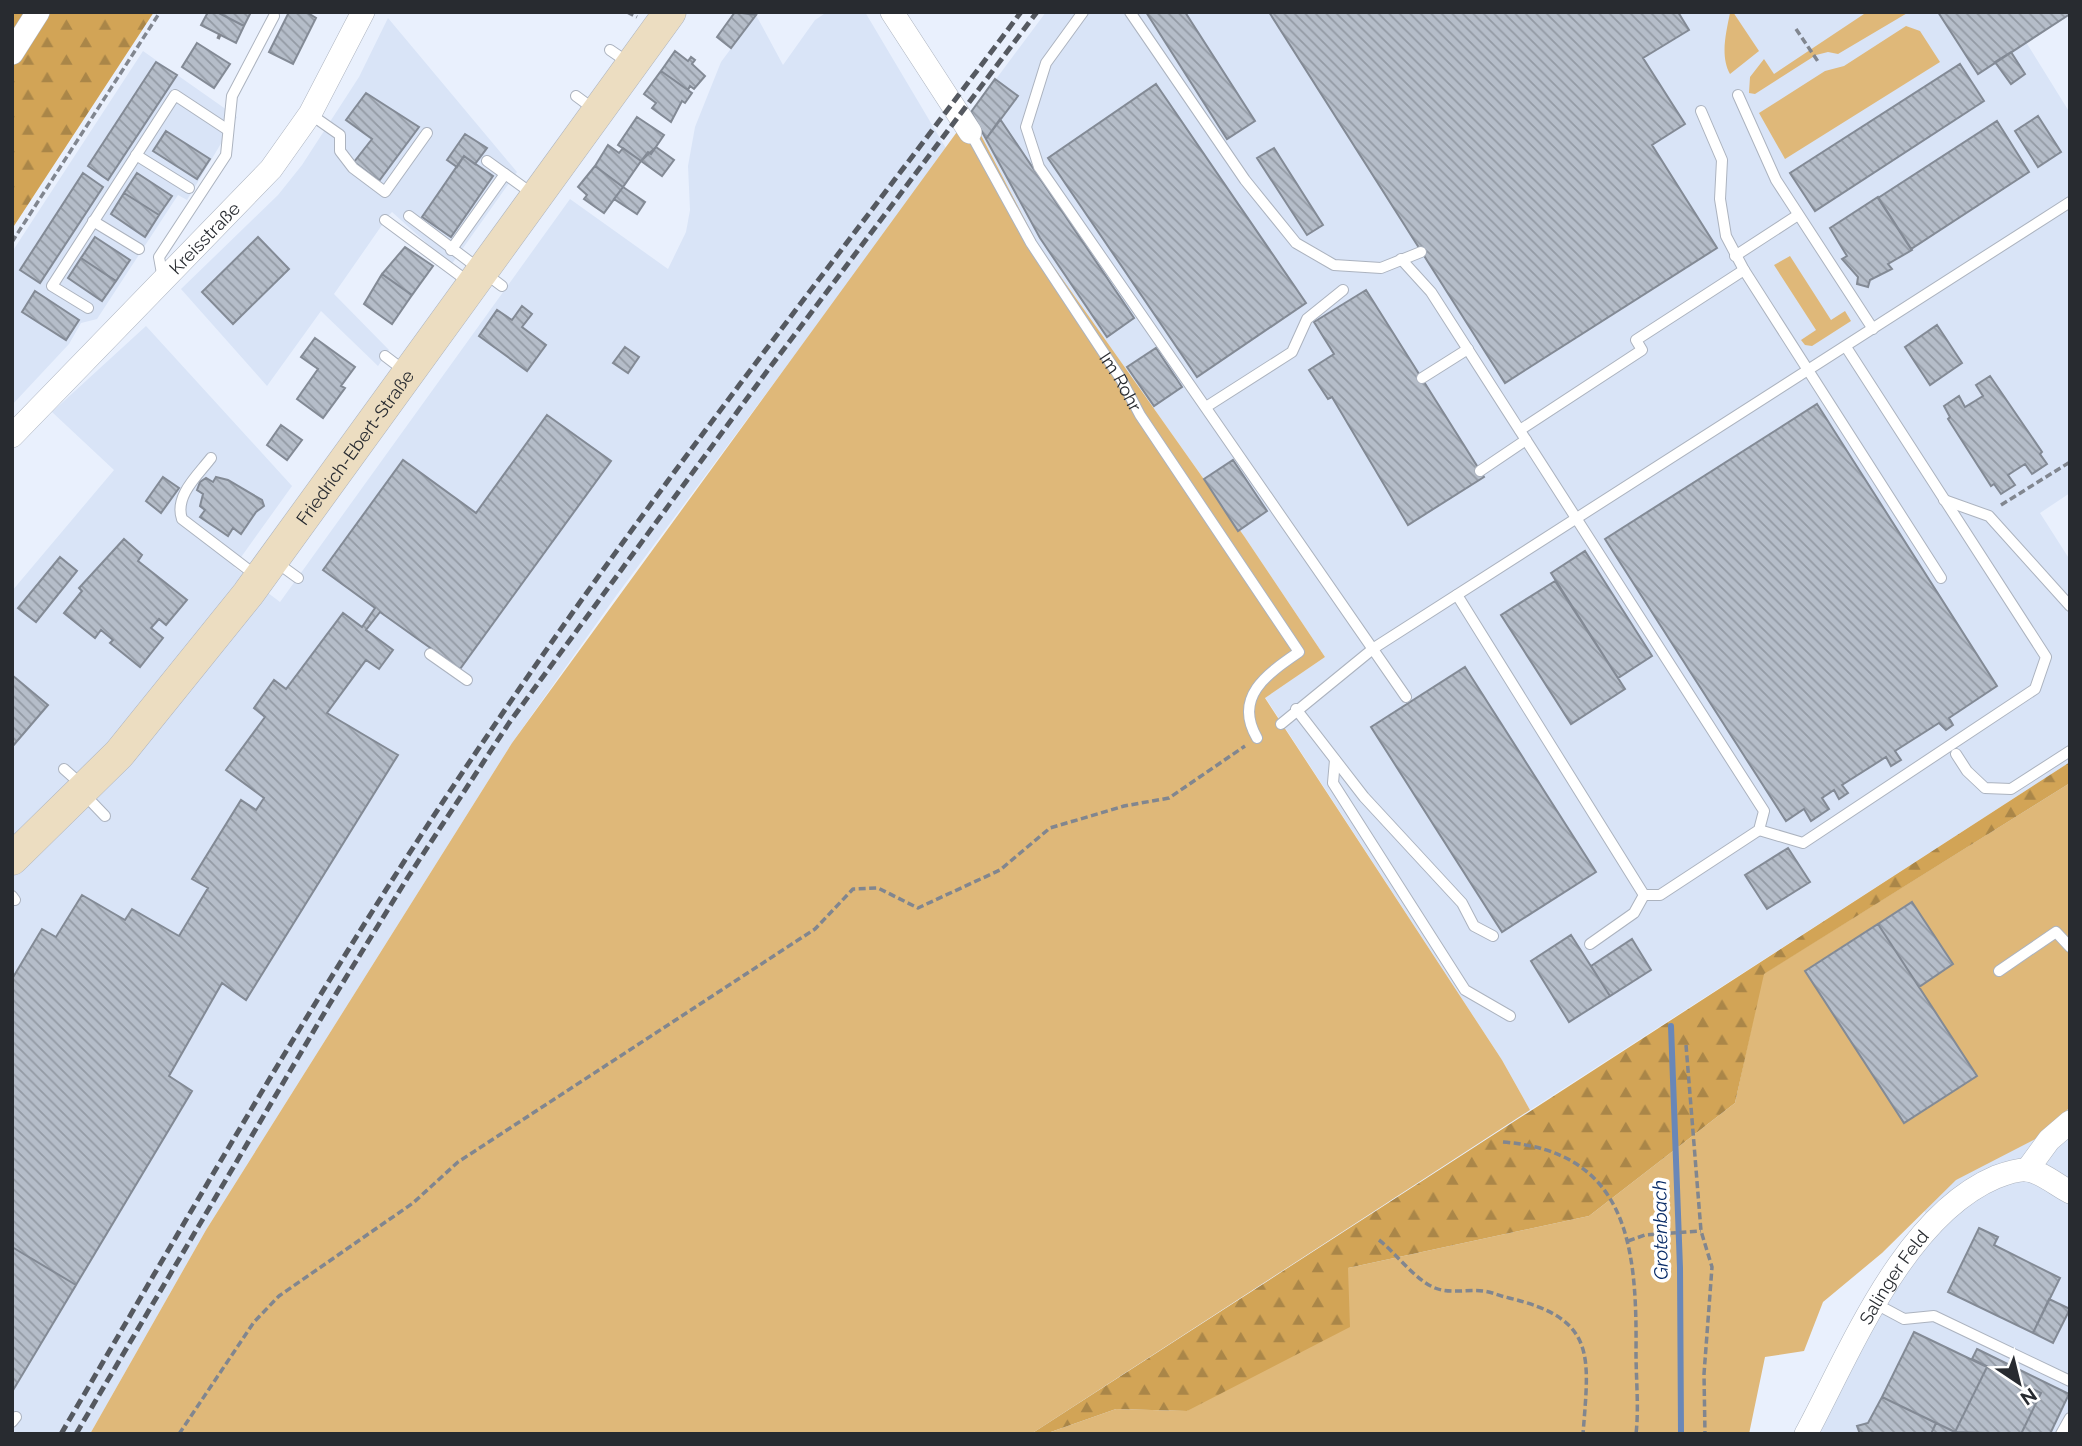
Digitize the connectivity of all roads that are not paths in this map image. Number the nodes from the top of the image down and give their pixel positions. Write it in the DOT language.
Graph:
graph roads {
  1 [pos="38,12"];
  2 [pos="363,12"];
  3 [pos="670,12"];
  4 [pos="1083,12"];
  5 [pos="1130,12"];
  6 [pos="900,15"];
  7 [pos="274,16"];
  8 [pos="12,53"];
  9 [pos="1738,95"];
  10 [pos="1701,110"];
  11 [pos="310,114"];
  12 [pos="229,130"];
  13 [pos="971,132"];
  14 [pos="427,133"];
  15 [pos="136,155"];
  16 [pos="487,161"];
  17 [pos="505,174"];
  18 [pos="189,188"];
  19 [pos="536,196"];
  20 [pos="2070,202"];
  21 [pos="1798,215"];
  22 [pos="409,216"];
  23 [pos="385,220"];
  24 [pos="93,221"];
  25 [pos="139,249"];
  26 [pos="451,250"];
  27 [pos="1422,251"];
  28 [pos="1735,256"];
  29 [pos="1401,259"];
  30 [pos="1744,270"];
  31 [pos="163,279"];
  32 [pos="485,281"];
  33 [pos="1343,290"];
  34 [pos="88,308"];
  35 [pos="1873,329"];
  36 [pos="1846,347"];
  37 [pos="1468,349"];
  38 [pos="1811,371"];
  39 [pos="1422,378"];
  40 [pos="1206,407"];
  41 [pos="1520,430"];
  42 [pos="12,436"];
  43 [pos="1527,440"];
  44 [pos="211,458"];
  45 [pos="1480,471"];
  46 [pos="1944,500"];
  47 [pos="1577,519"];
  48 [pos="277,572"];
  49 [pos="1941,578"];
  50 [pos="1457,595"];
  51 [pos="2070,606"];
  52 [pos="1374,648"];
  53 [pos="430,654"];
  54 [pos="467,680"];
  55 [pos="1406,697"];
  56 [pos="1296,709"];
  57 [pos="1281,724"];
  58 [pos="1256,738"];
  59 [pos="2070,751"];
  60 [pos="1956,754"];
  61 [pos="1335,760"];
  62 [pos="77,783"];
  63 [pos="105,816"];
  64 [pos="1759,830"];
  65 [pos="12,859"];
  66 [pos="1644,895"];
  67 [pos="1493,936"];
  68 [pos="1590,944"];
  69 [pos="2070,947"];
  70 [pos="1999,971"];
  71 [pos="1510,1016"];
  72 [pos="2070,1122"];
  73 [pos="2027,1170"];
  74 [pos="2070,1192"];
  75 [pos="1876,1304"];
  76 [pos="2070,1381"];
  77 [pos="2070,1418"];
  78 [pos="1806,1434"];
  79 [pos="2061,1434"];
  1 -- 8 [label="street"];
  2 -- 11 [label="street, Kreisstraße"];
  3 -- 19 [label="street, Friedrich-Ebert-Straße"];
  4 -- 40 [label="lane"];
  5 -- 29 [label="lane"];
  6 -- 13 [label="street, Im Rohr"];
  7 -- 12 [label="lane"];
  9 -- 21 [label="lane"];
  10 -- 28 [label="lane"];
  11 -- 14 [label="lane"];
  11 -- 31 [label="street, Kreisstraße"];
  12 -- 15 [label="lane"];
  12 -- 31 [label="lane"];
  13 -- 58 [label="lane, Im Rohr"];
  15 -- 18 [label="lane"];
  15 -- 24 [label="lane"];
  16 -- 17 [label="lane"];
  17 -- 19 [label="lane"];
  17 -- 26 [label="lane"];
  19 -- 32 [label="street, Friedrich-Ebert-Straße"];
  20 -- 35 [label="lane"];
  21 -- 28 [label="lane"];
  21 -- 35 [label="lane"];
  22 -- 26 [label="lane"];
  23 -- 32 [label="lane"];
  24 -- 25 [label="lane"];
  24 -- 34 [label="lane"];
  26 -- 32 [label="lane"];
  27 -- 29 [label="lane"];
  28 -- 30 [label="lane"];
  29 -- 37 [label="lane"];
  30 -- 38 [label="lane"];
  30 -- 41 [label="lane"];
  31 -- 42 [label="street, Kreisstraße"];
  32 -- 48 [label="street, Friedrich-Ebert-Straße"];
  33 -- 40 [label="lane"];
  35 -- 36 [label="lane"];
  36 -- 38 [label="lane"];
  36 -- 46 [label="lane"];
  37 -- 39 [label="lane"];
  37 -- 41 [label="lane"];
  38 -- 47 [label="lane"];
  38 -- 49 [label="lane"];
  40 -- 52 [label="lane"];
  41 -- 43 [label="lane"];
  43 -- 45 [label="lane"];
  43 -- 47 [label="lane"];
  44 -- 48 [label="lane"];
  46 -- 51 [label="lane"];
  46 -- 64 [label="lane"];
  47 -- 50 [label="lane"];
  47 -- 64 [label="lane"];
  48 -- 62 [label="street, Friedrich-Ebert-Straße"];
  50 -- 52 [label="lane"];
  50 -- 66 [label="lane"];
  52 -- 55 [label="lane"];
  52 -- 56 [label="lane"];
  53 -- 54 [label="lane"];
  56 -- 57 [label="lane"];
  56 -- 61 [label="lane"];
  59 -- 60 [label="lane"];
  61 -- 67 [label="lane"];
  61 -- 71 [label="lane"];
  62 -- 63 [label="lane"];
  62 -- 65 [label="street, Friedrich-Ebert-Straße"];
  64 -- 66 [label="lane"];
  66 -- 68 [label="lane"];
  69 -- 70 [label="lane"];
  72 -- 73 [label="street"];
  73 -- 74 [label="street"];
  73 -- 75 [label="street, Salinger Feld"];
  75 -- 76 [label="lane"];
  75 -- 78 [label="street, Salinger Feld"];
  77 -- 79 [label="lane"];
}
